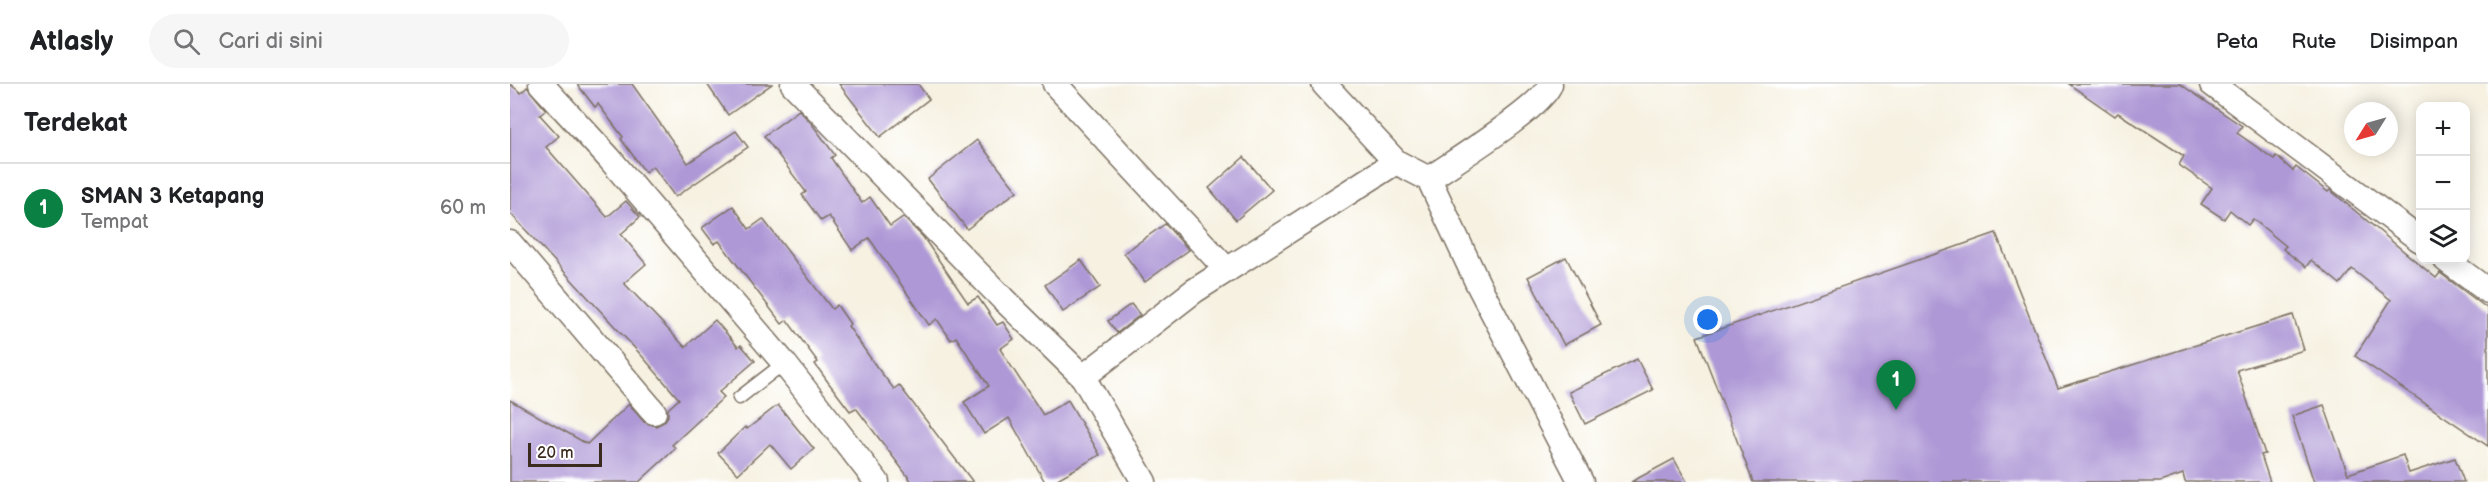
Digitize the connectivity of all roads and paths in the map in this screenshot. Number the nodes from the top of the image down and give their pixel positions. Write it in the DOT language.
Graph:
graph roads {
  1 [pos="541,84"];
  2 [pos="793,84"];
  3 [pos="1055,84"];
  4 [pos="1324,84"];
  5 [pos="1550,84"];
  6 [pos="2211,84"];
  7 [pos="1396,162"];
  8 [pos="1429,179"];
  9 [pos="2416,236"];
  10 [pos="510,243"];
  11 [pos="2451,264"];
  12 [pos="1227,270"];
  13 [pos="2488,291"];
  14 [pos="784,363"];
  15 [pos="1083,377"];
  16 [pos="739,398"];
  17 [pos="654,412"];
  18 [pos="877,482"];
  19 [pos="1144,482"];
  20 [pos="1581,482"];
  1 -- 14 [label="street"];
  2 -- 15 [label="street"];
  3 -- 12 [label="street"];
  4 -- 7 [label="street"];
  5 -- 8 [label="street"];
  6 -- 9 [label="street"];
  7 -- 8 [label="street"];
  7 -- 12 [label="street"];
  8 -- 20 [label="street"];
  10 -- 17 [label="street"];
  11 -- 13 [label="street"];
  12 -- 15 [label="street"];
  14 -- 16 [label="lane"];
  14 -- 18 [label="street"];
  15 -- 19 [label="street"];
}
